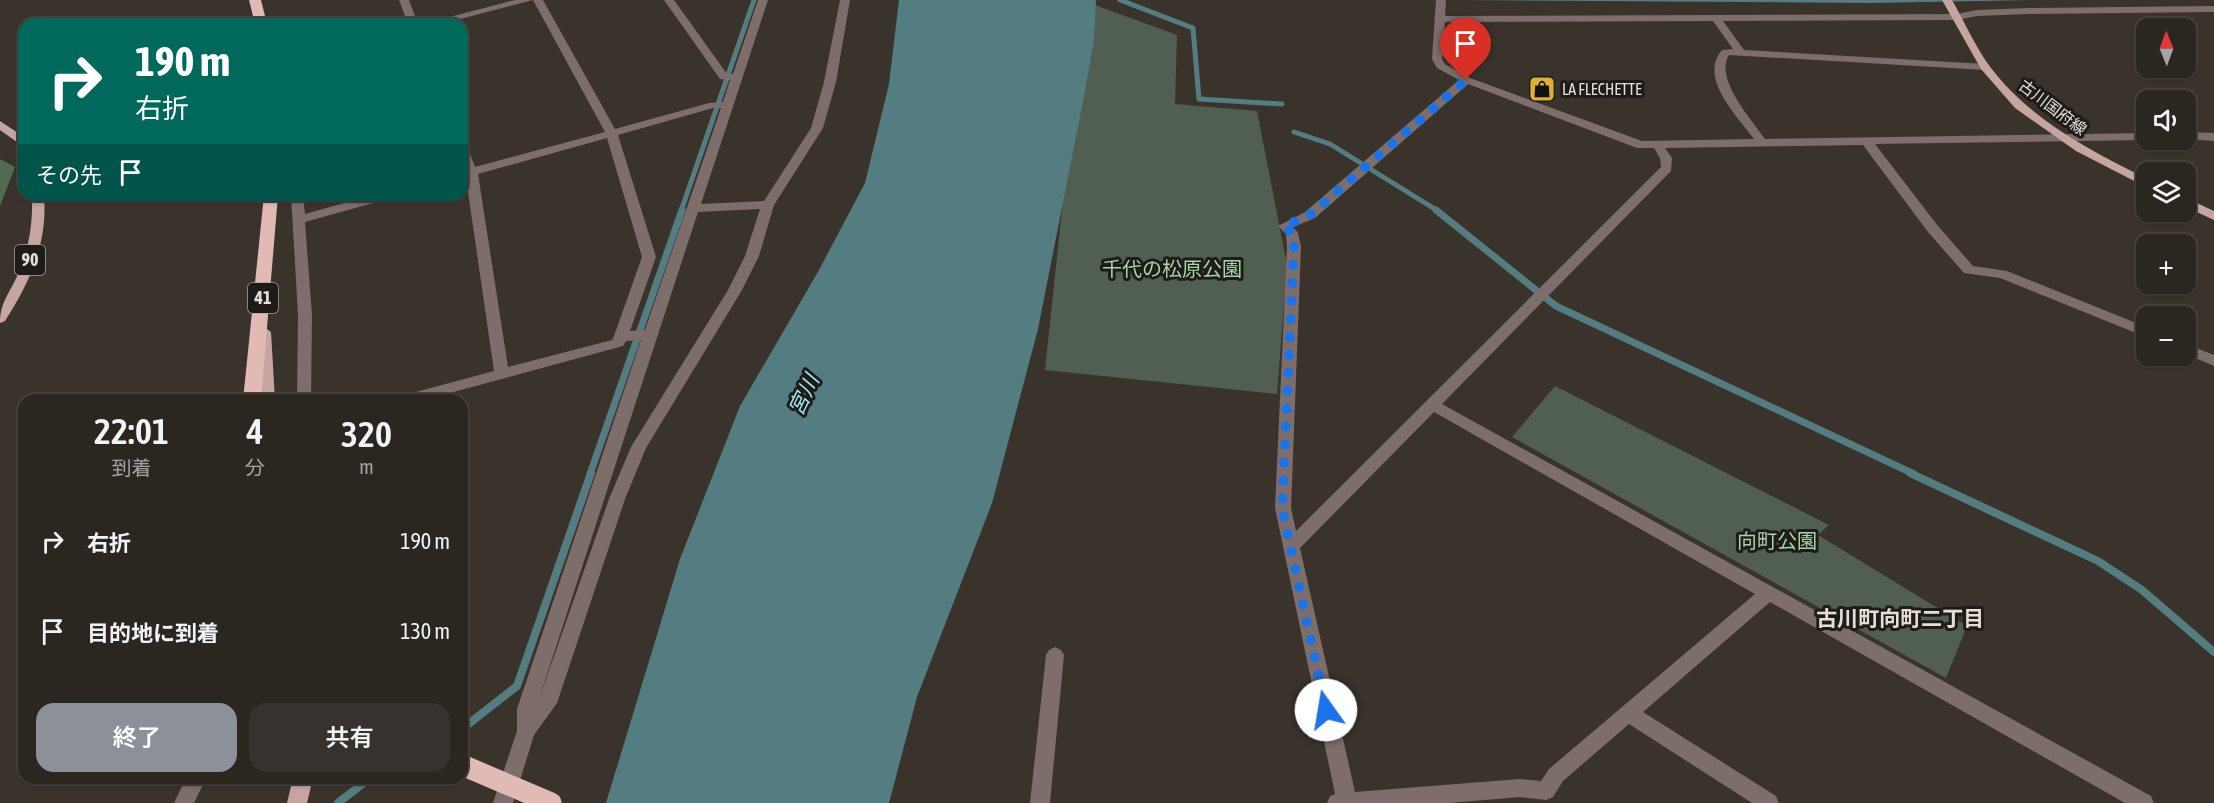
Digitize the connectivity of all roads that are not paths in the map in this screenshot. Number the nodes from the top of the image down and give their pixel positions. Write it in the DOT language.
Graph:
graph roads {
  1 [pos="255,0"];
  2 [pos="404,0"];
  3 [pos="528,0"];
  4 [pos="538,0"];
  5 [pos="669,0"];
  6 [pos="763,0"];
  7 [pos="845,0"];
  8 [pos="1441,0"];
  9 [pos="1947,0"];
  10 [pos="2214,9"];
  11 [pos="1956,15"];
  12 [pos="1441,17"];
  13 [pos="260,18"];
  14 [pos="411,18"];
  15 [pos="453,18"];
  16 [pos="1716,18"];
  17 [pos="1741,53"];
  18 [pos="1985,67"];
  19 [pos="731,77"];
  20 [pos="1466,80"];
  21 [pos="721,105"];
  22 [pos="0,124"];
  23 [pos="611,132"];
  24 [pos="2059,136"];
  25 [pos="2136,136"];
  26 [pos="2196,136"];
  27 [pos="2214,136"];
  28 [pos="18,138"];
  29 [pos="1866,141"];
  30 [pos="1762,143"];
  31 [pos="1658,146"];
  32 [pos="468,172"];
  33 [pos="2136,178"];
  34 [pos="468,184"];
  35 [pos="38,201"];
  36 [pos="270,201"];
  37 [pos="297,201"];
  38 [pos="365,201"];
  39 [pos="768,205"];
  40 [pos="2196,207"];
  41 [pos="693,208"];
  42 [pos="2214,216"];
  43 [pos="297,220"];
  44 [pos="262,302"];
  45 [pos="0,318"];
  46 [pos="2136,328"];
  47 [pos="647,335"];
  48 [pos="625,336"];
  49 [pos="2196,353"];
  50 [pos="2214,361"];
  51 [pos="502,375"];
  52 [pos="253,394"];
  53 [pos="268,394"];
  54 [pos="304,394"];
  55 [pos="429,394"];
  56 [pos="1433,405"];
  57 [pos="1290,548"];
  58 [pos="1768,593"];
  59 [pos="1055,656"];
  60 [pos="1628,713"];
  61 [pos="526,731"];
  62 [pos="468,768"];
  63 [pos="193,784"];
  64 [pos="302,784"];
  65 [pos="1550,797"];
  66 [pos="1402,801"];
  67 [pos="1342,802"];
  68 [pos="184,803"];
  69 [pos="297,803"];
  70 [pos="503,803"];
  71 [pos="550,803"];
  72 [pos="1040,803"];
  73 [pos="1769,803"];
  74 [pos="2144,803"];
  1 -- 13 [label="highway"];
  2 -- 14 [label="street"];
  3 -- 15 [label="street"];
  4 -- 23 [label="street"];
  5 -- 19 [label="street"];
  6 -- 19 [label="street"];
  7 -- 39 [label="street"];
  8 -- 12 [label="street"];
  9 -- 11 [label="main road, 古川国府線"];
  10 -- 11 [label="street"];
  11 -- 16 [label="street"];
  11 -- 18 [label="main road, 古川国府線"];
  12 -- 16 [label="street"];
  12 -- 20 [label="street"];
  16 -- 17 [label="street"];
  17 -- 18 [label="street"];
  17 -- 30 [label="street"];
  18 -- 24 [label="main road, 古川国府線"];
  19 -- 21 [label="street"];
  20 -- 31 [label="street"];
  20 -- 57 [label="street"];
  21 -- 23 [label="street"];
  21 -- 41 [label="street"];
  22 -- 28 [label="main road"];
  23 -- 32 [label="street"];
  23 -- 48 [label="street"];
  24 -- 25 [label="street"];
  24 -- 29 [label="street"];
  24 -- 33 [label="main road, 古川国府線"];
  26 -- 27 [label="street"];
  29 -- 30 [label="street"];
  29 -- 46 [label="street"];
  30 -- 31 [label="street"];
  31 -- 56 [label="street"];
  34 -- 51 [label="street"];
  35 -- 45 [label="main road, 90"];
  36 -- 44 [label="highway, 41"];
  37 -- 43 [label="street"];
  38 -- 43 [label="street"];
  39 -- 41 [label="street"];
  39 -- 61 [label="street"];
  40 -- 42 [label="main road"];
  41 -- 47 [label="street"];
  43 -- 54 [label="street"];
  44 -- 52 [label="highway, 41"];
  44 -- 53 [label="main road"];
  47 -- 48 [label="street"];
  47 -- 61 [label="street"];
  48 -- 51 [label="street"];
  49 -- 50 [label="street"];
  51 -- 55 [label="street"];
  56 -- 57 [label="street"];
  56 -- 58 [label="street"];
  57 -- 67 [label="street"];
  58 -- 60 [label="street"];
  58 -- 74 [label="street"];
  59 -- 72 [label="street"];
  60 -- 65 [label="street"];
  60 -- 73 [label="street"];
  61 -- 70 [label="street"];
  62 -- 71 [label="highway, bridge"];
  63 -- 68 [label="street"];
  64 -- 69 [label="main road"];
  65 -- 66 [label="street"];
  66 -- 67 [label="street"];
}
